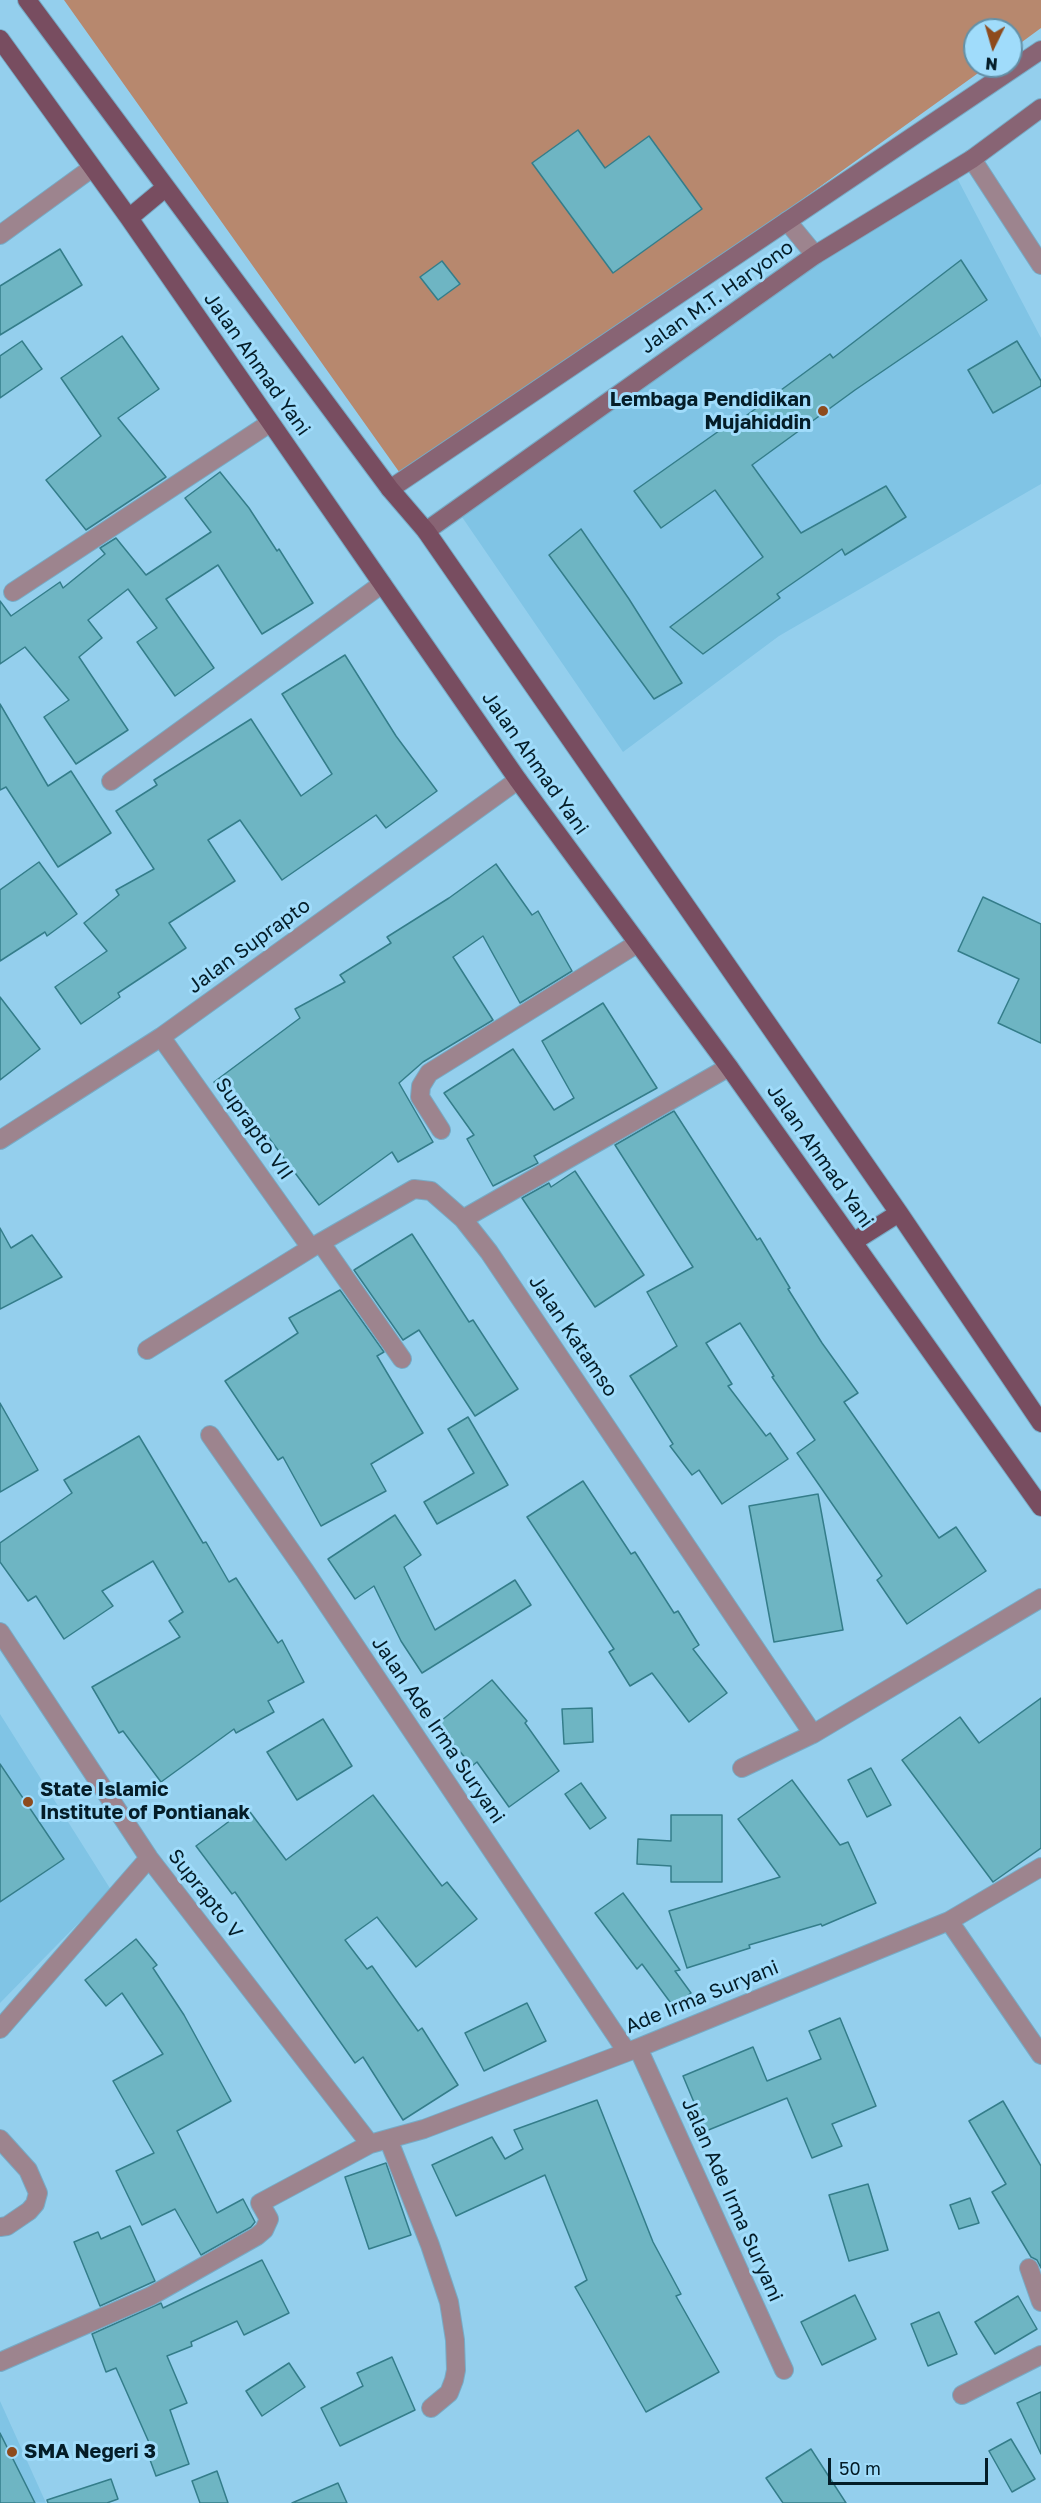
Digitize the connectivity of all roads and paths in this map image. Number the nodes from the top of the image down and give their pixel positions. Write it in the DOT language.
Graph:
graph roads {
  1 [pos="27,0"];
  2 [pos="0,39"];
  3 [pos="1041,50"];
  4 [pos="1041,108"];
  5 [pos="972,159"];
  6 [pos="92,168"];
  7 [pos="165,188"];
  8 [pos="129,218"];
  9 [pos="788,221"];
  10 [pos="0,235"];
  11 [pos="815,255"];
  12 [pos="1041,265"];
  13 [pos="270,423"];
  14 [pos="390,489"];
  15 [pos="426,531"];
  16 [pos="382,584"];
  17 [pos="13,592"];
  18 [pos="518,780"];
  19 [pos="111,781"];
  20 [pos="638,943"];
  21 [pos="161,1037"];
  22 [pos="729,1067"];
  23 [pos="441,1130"];
  24 [pos="0,1140"];
  25 [pos="899,1213"];
  26 [pos="463,1219"];
  27 [pos="853,1242"];
  28 [pos="316,1245"];
  29 [pos="147,1350"];
  30 [pos="402,1359"];
  31 [pos="1041,1423"];
  32 [pos="210,1435"];
  33 [pos="1041,1507"];
  34 [pos="1041,1598"];
  35 [pos="0,1632"];
  36 [pos="813,1734"];
  37 [pos="742,1768"];
  38 [pos="149,1858"];
  39 [pos="1041,1867"];
  40 [pos="949,1921"];
  41 [pos="0,2029"];
  42 [pos="632,2050"];
  43 [pos="1041,2055"];
  44 [pos="0,2139"];
  45 [pos="389,2140"];
  46 [pos="370,2144"];
  47 [pos="0,2227"];
  48 [pos="1029,2268"];
  49 [pos="1041,2302"];
  50 [pos="1041,2355"];
  51 [pos="0,2362"];
  52 [pos="784,2370"];
  53 [pos="962,2396"];
  54 [pos="431,2408"];
  1 -- 7 [label="main road, Jalan Ahmad Yani"];
  2 -- 6 [label="main road, Jalan Ahmad Yani"];
  3 -- 9 [label="street"];
  4 -- 5 [label="street, Jalan M.T. Haryono"];
  5 -- 11 [label="street, Jalan M.T. Haryono"];
  5 -- 12 [label="street"];
  6 -- 8 [label="main road, Jalan Ahmad Yani"];
  6 -- 10 [label="street"];
  7 -- 8 [label="main road"];
  7 -- 14 [label="main road, Jalan Ahmad Yani"];
  8 -- 13 [label="main road, Jalan Ahmad Yani"];
  9 -- 11 [label="street"];
  9 -- 14 [label="street"];
  11 -- 15 [label="street, Jalan M.T. Haryono"];
  13 -- 16 [label="main road, Jalan Ahmad Yani"];
  13 -- 17 [label="street"];
  14 -- 15 [label="main road, Jalan Ahmad Yani"];
  15 -- 25 [label="main road, Jalan Ahmad Yani"];
  16 -- 18 [label="main road, Jalan Ahmad Yani"];
  16 -- 19 [label="street"];
  18 -- 20 [label="main road, Jalan Ahmad Yani"];
  18 -- 21 [label="street, Jalan Suprapto"];
  20 -- 22 [label="main road, Jalan Ahmad Yani"];
  20 -- 23 [label="street"];
  21 -- 24 [label="street, Jalan Suprapto"];
  21 -- 28 [label="street, Suprapto VII"];
  22 -- 26 [label="street"];
  22 -- 27 [label="main road, Jalan Ahmad Yani"];
  25 -- 27 [label="main road"];
  25 -- 31 [label="main road, Jalan Ahmad Yani"];
  26 -- 28 [label="street, Jalan Katamso"];
  26 -- 36 [label="street, Jalan Katamso"];
  27 -- 33 [label="main road, Jalan Ahmad Yani"];
  28 -- 29 [label="street"];
  28 -- 30 [label="street, Suprapto VII"];
  32 -- 42 [label="street, Jalan Ade Irma Suryani"];
  34 -- 36 [label="street"];
  35 -- 38 [label="street, Suprapto V"];
  36 -- 37 [label="street"];
  38 -- 41 [label="street"];
  38 -- 46 [label="street, Suprapto V"];
  39 -- 40 [label="street, Ade Irma Suryani"];
  40 -- 42 [label="street, Ade Irma Suryani"];
  40 -- 43 [label="street"];
  42 -- 45 [label="street, Ade Irma Suryani"];
  42 -- 52 [label="street, Jalan Ade Irma Suryani"];
  44 -- 47 [label="street"];
  45 -- 46 [label="street, Ade Irma Suryani"];
  45 -- 54 [label="street"];
  46 -- 51 [label="street, Ade Irma Suryani"];
  48 -- 49 [label="street"];
  50 -- 53 [label="street"];
}
